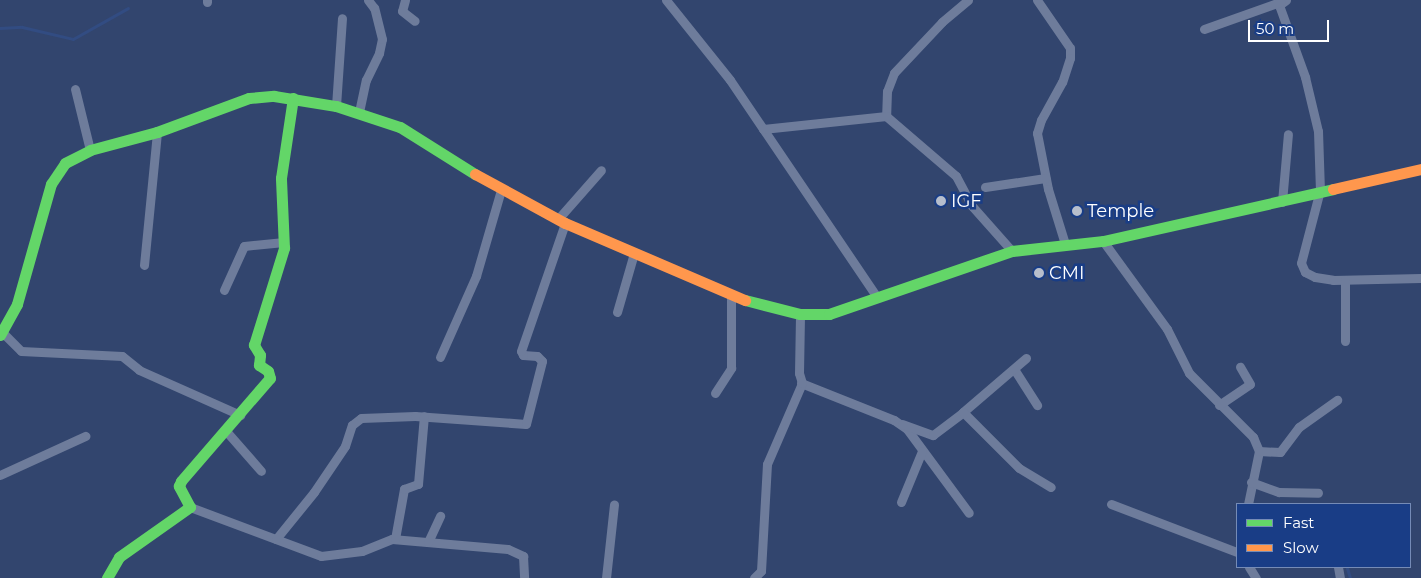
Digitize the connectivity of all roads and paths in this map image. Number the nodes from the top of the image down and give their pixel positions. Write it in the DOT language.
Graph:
graph roads {
  1 [pos="368,0"];
  2 [pos="405,0"];
  3 [pos="666,0"];
  4 [pos="968,0"];
  5 [pos="1037,0"];
  6 [pos="1283,1"];
  7 [pos="342,18"];
  8 [pos="415,21"];
  9 [pos="1204,28"];
  10 [pos="75,89"];
  11 [pos="293,98"];
  12 [pos="336,106"];
  13 [pos="359,112"];
  14 [pos="886,116"];
  15 [pos="763,130"];
  16 [pos="158,132"];
  17 [pos="1288,134"];
  18 [pos="90,150"];
  19 [pos="1421,169"];
  20 [pos="601,170"];
  21 [pos="1045,178"];
  22 [pos="985,186"];
  23 [pos="501,190"];
  24 [pos="1320,190"];
  25 [pos="1282,202"];
  26 [pos="561,221"];
  27 [pos="1103,241"];
  28 [pos="284,242"];
  29 [pos="1065,244"];
  30 [pos="1012,251"];
  31 [pos="634,253"];
  32 [pos="144,265"];
  33 [pos="1421,278"];
  34 [pos="1345,280"];
  35 [pos="224,290"];
  36 [pos="731,294"];
  37 [pos="877,297"];
  38 [pos="617,312"];
  39 [pos="800,314"];
  40 [pos="2,334"];
  41 [pos="1345,341"];
  42 [pos="440,356"];
  43 [pos="1026,358"];
  44 [pos="1240,367"];
  45 [pos="1014,369"];
  46 [pos="801,383"];
  47 [pos="715,393"];
  48 [pos="1337,400"];
  49 [pos="1037,405"];
  50 [pos="1219,405"];
  51 [pos="963,412"];
  52 [pos="240,415"];
  53 [pos="424,416"];
  54 [pos="897,422"];
  55 [pos="226,431"];
  56 [pos="85,436"];
  57 [pos="922,451"];
  58 [pos="1259,451"];
  59 [pos="261,471"];
  60 [pos="0,475"];
  61 [pos="1251,482"];
  62 [pos="1051,487"];
  63 [pos="1318,493"];
  64 [pos="901,502"];
  65 [pos="1248,503"];
  66 [pos="614,504"];
  67 [pos="1111,504"];
  68 [pos="190,507"];
  69 [pos="969,513"];
  70 [pos="440,516"];
  71 [pos="276,539"];
  72 [pos="395,539"];
  73 [pos="428,542"];
  74 [pos="1236,552"];
  75 [pos="107,578"];
  76 [pos="524,578"];
  77 [pos="606,578"];
  78 [pos="754,578"];
  1 -- 13 [label="street"];
  2 -- 8 [label="street"];
  3 -- 15 [label="street"];
  4 -- 14 [label="street"];
  5 -- 21 [label="street"];
  6 -- 9 [label="street"];
  6 -- 24 [label="street"];
  7 -- 12 [label="street"];
  10 -- 18 [label="street"];
  11 -- 12 [label="street"];
  11 -- 16 [label="street"];
  11 -- 28 [label="street"];
  12 -- 13 [label="street"];
  13 -- 23 [label="street"];
  14 -- 15 [label="street"];
  14 -- 30 [label="street"];
  15 -- 37 [label="street"];
  16 -- 18 [label="street"];
  16 -- 32 [label="street"];
  17 -- 25 [label="street"];
  18 -- 40 [label="street"];
  19 -- 24 [label="street"];
  20 -- 26 [label="street"];
  21 -- 22 [label="street"];
  21 -- 29 [label="street"];
  23 -- 26 [label="street"];
  23 -- 42 [label="street"];
  24 -- 25 [label="street"];
  24 -- 34 [label="street"];
  25 -- 27 [label="street"];
  26 -- 31 [label="street"];
  26 -- 53 [label="street"];
  27 -- 29 [label="street"];
  27 -- 50 [label="street"];
  28 -- 35 [label="street"];
  28 -- 52 [label="street"];
  29 -- 30 [label="street"];
  30 -- 37 [label="street"];
  31 -- 36 [label="street"];
  31 -- 38 [label="street"];
  33 -- 34 [label="street"];
  34 -- 41 [label="street"];
  36 -- 39 [label="street"];
  36 -- 47 [label="street"];
  37 -- 39 [label="street"];
  39 -- 46 [label="street"];
  40 -- 52 [label="street"];
  43 -- 45 [label="street"];
  44 -- 50 [label="street"];
  45 -- 49 [label="street"];
  45 -- 51 [label="street"];
  46 -- 54 [label="street"];
  46 -- 78 [label="street"];
  48 -- 58 [label="street"];
  50 -- 58 [label="street"];
  51 -- 54 [label="street"];
  51 -- 62 [label="street"];
  52 -- 55 [label="street"];
  53 -- 71 [label="street"];
  53 -- 72 [label="street"];
  54 -- 57 [label="street"];
  55 -- 59 [label="street"];
  55 -- 68 [label="street"];
  56 -- 60 [label="street"];
  57 -- 64 [label="street"];
  57 -- 69 [label="street"];
  58 -- 61 [label="street"];
  61 -- 63 [label="street"];
  61 -- 65 [label="street"];
  66 -- 77 [label="street"];
  67 -- 74 [label="street"];
  68 -- 71 [label="street"];
  68 -- 75 [label="street"];
  70 -- 73 [label="street"];
  71 -- 72 [label="street"];
  72 -- 73 [label="street"];
  73 -- 76 [label="street"];
}
